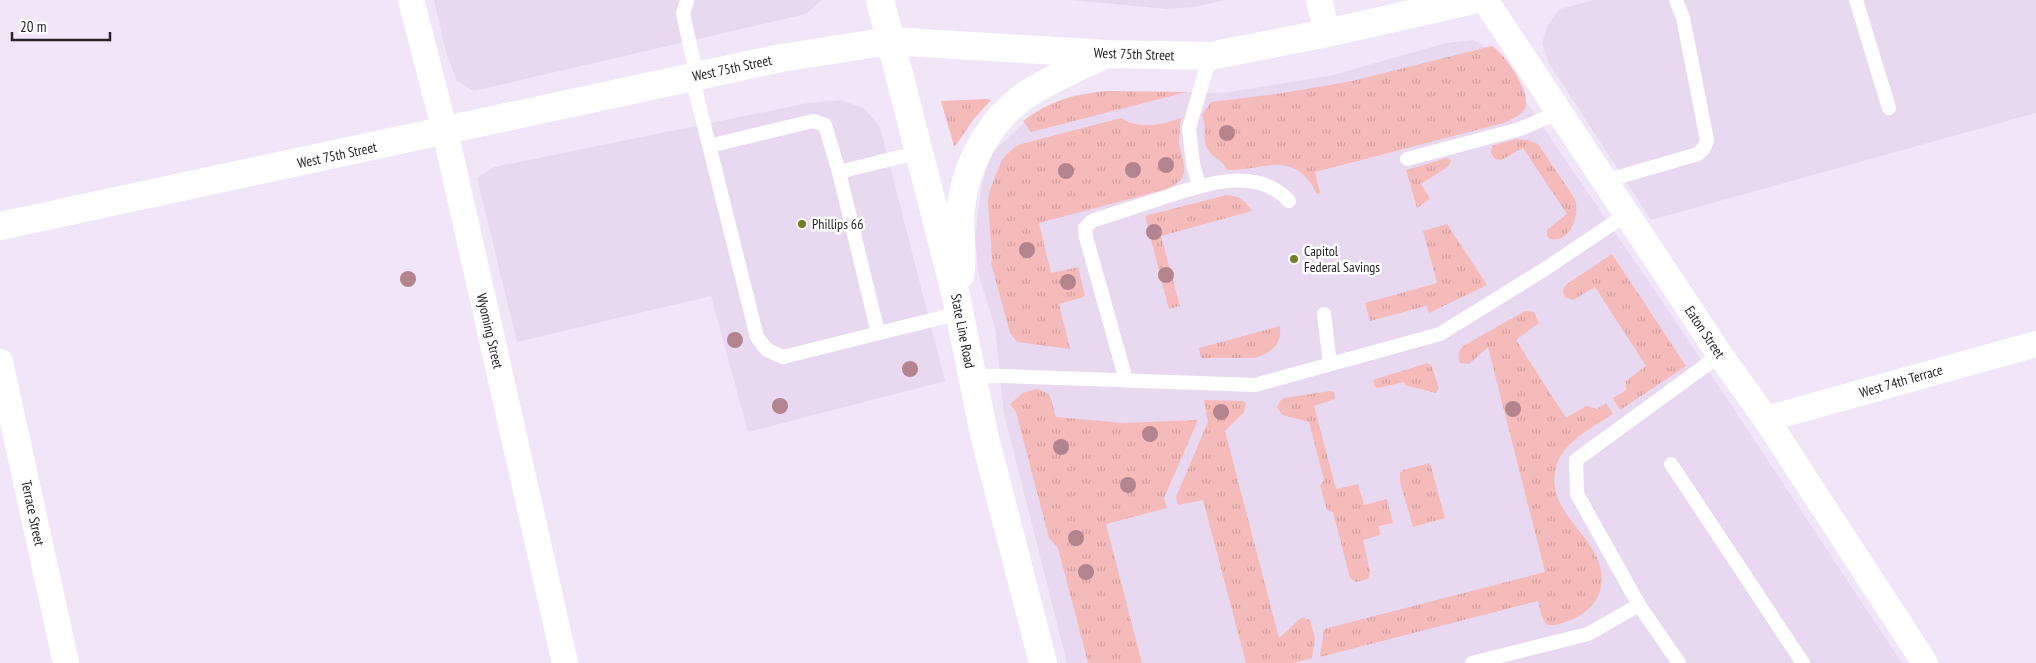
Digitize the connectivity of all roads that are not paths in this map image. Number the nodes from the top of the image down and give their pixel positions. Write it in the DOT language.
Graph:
graph roads {
  1 [pos="411,0"];
  2 [pos="687,0"];
  3 [pos="880,0"];
  4 [pos="1319,0"];
  5 [pos="1473,0"];
  6 [pos="1485,0"];
  7 [pos="1676,0"];
  8 [pos="1856,0"];
  9 [pos="1327,33"];
  10 [pos="890,41"];
  11 [pos="1106,54"];
  12 [pos="1210,56"];
  13 [pos="694,76"];
  14 [pos="1889,108"];
  15 [pos="1560,112"];
  16 [pos="445,131"];
  17 [pos="709,146"];
  18 [pos="920,152"];
  19 [pos="1407,159"];
  20 [pos="839,172"];
  21 [pos="1605,181"];
  22 [pos="1199,186"];
  23 [pos="1289,201"];
  24 [pos="1627,214"];
  25 [pos="0,226"];
  26 [pos="958,305"];
  27 [pos="1324,314"];
  28 [pos="878,333"];
  29 [pos="2036,344"];
  30 [pos="1720,355"];
  31 [pos="0,362"];
  32 [pos="1330,364"];
  33 [pos="972,376"];
  34 [pos="1126,380"];
  35 [pos="1766,419"];
  36 [pos="1671,464"];
  37 [pos="1640,605"];
  38 [pos="66,663"];
  39 [pos="565,663"];
  40 [pos="1043,663"];
  41 [pos="1472,663"];
  42 [pos="1679,663"];
  43 [pos="1804,663"];
  44 [pos="1926,663"];
  1 -- 16 [label="street, Wyoming Street"];
  2 -- 13 [label="lane"];
  3 -- 10 [label="main road, State Line Road"];
  4 -- 9 [label="street"];
  5 -- 9 [label="main road, West 75th Street"];
  6 -- 15 [label="street, Eaton Street"];
  7 -- 21 [label="lane"];
  8 -- 14 [label="lane"];
  9 -- 12 [label="main road, West 75th Street"];
  10 -- 11 [label="main road, West 75th Street"];
  10 -- 13 [label="main road, West 75th Street"];
  10 -- 18 [label="main road, State Line Road"];
  11 -- 12 [label="main road, West 75th Street"];
  11 -- 26 [label="main road"];
  12 -- 22 [label="lane"];
  13 -- 16 [label="main road, West 75th Street"];
  13 -- 17 [label="lane"];
  15 -- 19 [label="lane"];
  15 -- 21 [label="street, Eaton Street"];
  16 -- 25 [label="main road, West 75th Street"];
  16 -- 39 [label="street, Wyoming Street"];
  17 -- 20 [label="lane"];
  17 -- 28 [label="lane"];
  18 -- 20 [label="lane"];
  18 -- 26 [label="main road, State Line Road"];
  20 -- 28 [label="lane"];
  21 -- 24 [label="street, Eaton Street"];
  22 -- 23 [label="lane"];
  22 -- 34 [label="lane"];
  24 -- 30 [label="street, Eaton Street"];
  24 -- 32 [label="lane"];
  26 -- 28 [label="lane"];
  26 -- 33 [label="main road, State Line Road"];
  27 -- 32 [label="lane"];
  29 -- 35 [label="street, West 74th Terrace"];
  30 -- 35 [label="street, Eaton Street"];
  30 -- 37 [label="lane"];
  31 -- 38 [label="street, Terrace Street"];
  32 -- 34 [label="lane"];
  33 -- 34 [label="lane"];
  33 -- 40 [label="main road, State Line Road"];
  35 -- 44 [label="street, Eaton Street"];
  36 -- 43 [label="lane"];
  37 -- 41 [label="lane"];
  37 -- 42 [label="lane"];
}
